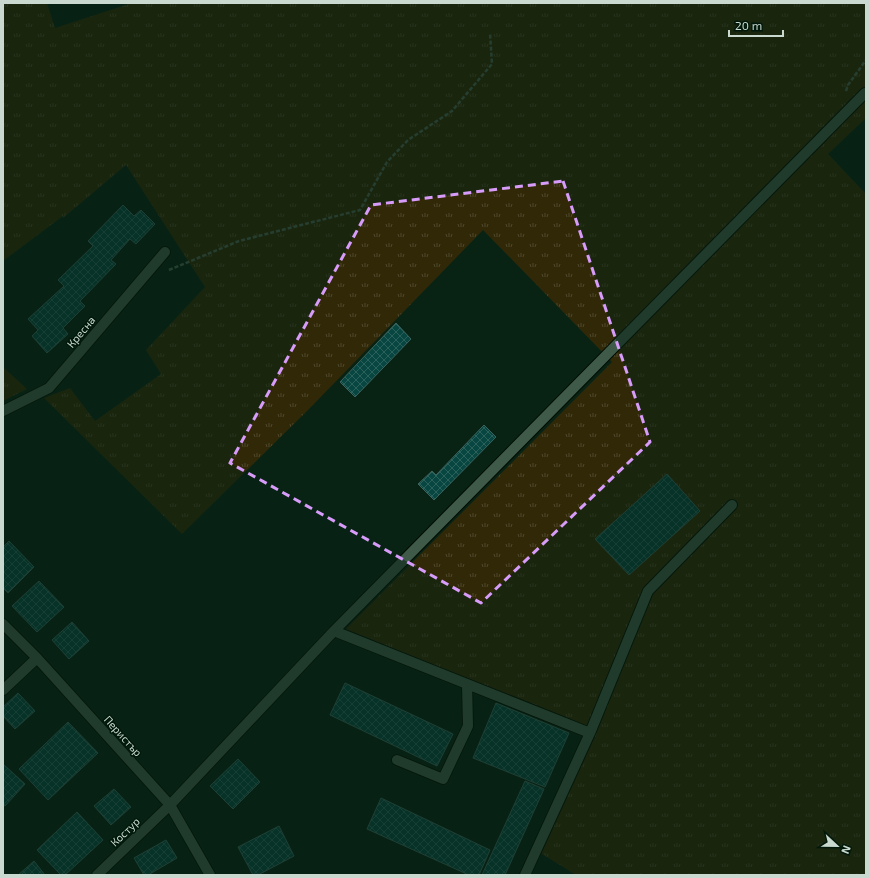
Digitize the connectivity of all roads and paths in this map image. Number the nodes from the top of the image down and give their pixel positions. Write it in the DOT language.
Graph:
graph roads {
  1 [pos="490,33"];
  2 [pos="865,93"];
  3 [pos="165,252"];
  4 [pos="168,271"];
  5 [pos="3,411"];
  6 [pos="732,505"];
  7 [pos="3,624"];
  8 [pos="334,631"];
  9 [pos="37,658"];
  10 [pos="467,684"];
  11 [pos="3,690"];
  12 [pos="590,734"];
  13 [pos="397,760"];
  14 [pos="170,805"];
  15 [pos="97,875"];
  16 [pos="210,875"];
  17 [pos="524,875"];
  1 -- 4 [label="path"];
  2 -- 8 [label="street, Костур"];
  3 -- 5 [label="street, Кресна"];
  6 -- 12 [label="street"];
  7 -- 9 [label="street, Перистър"];
  8 -- 10 [label="street"];
  8 -- 14 [label="street, Костур"];
  9 -- 11 [label="street"];
  9 -- 14 [label="street, Перистър"];
  10 -- 12 [label="street"];
  10 -- 13 [label="street"];
  12 -- 17 [label="street"];
  14 -- 15 [label="street, Костур"];
  14 -- 16 [label="street, Перистър"];
}
